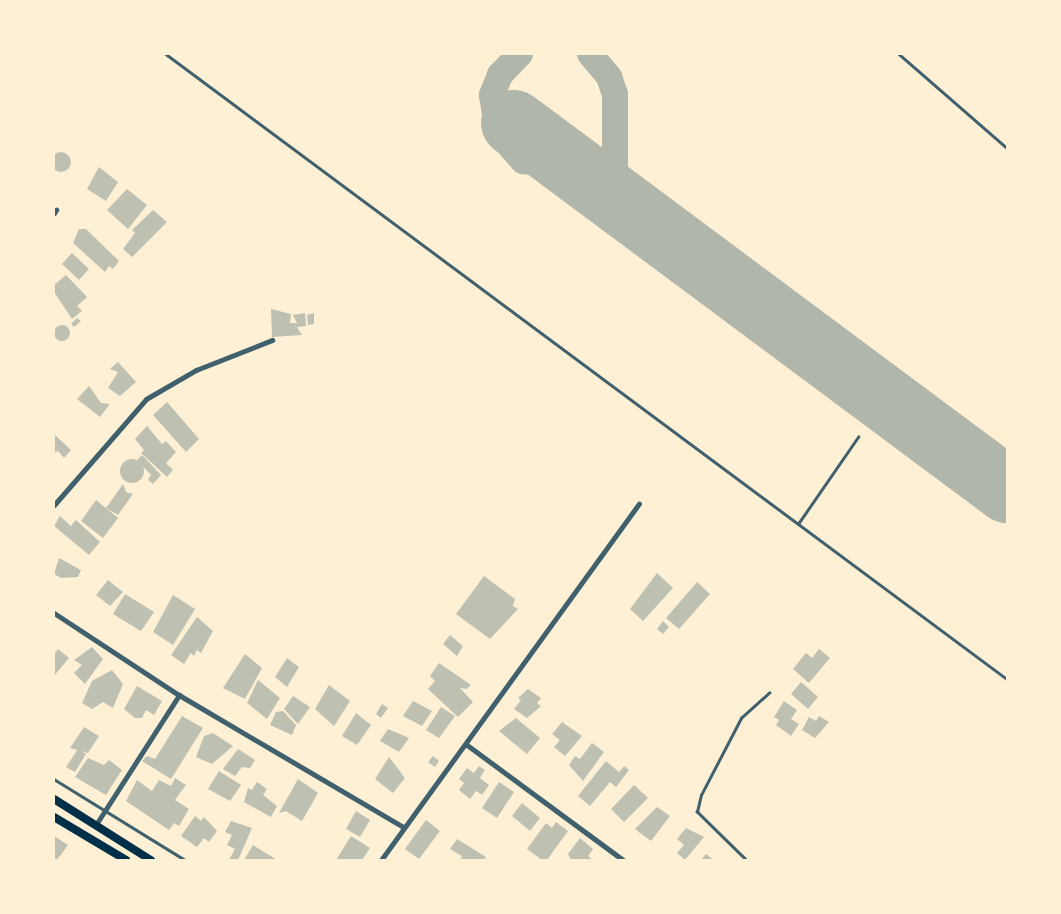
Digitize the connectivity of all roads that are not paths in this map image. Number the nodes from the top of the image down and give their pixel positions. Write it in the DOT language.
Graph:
graph roads {
  1 [pos="166,54"];
  2 [pos="899,54"];
  3 [pos="1007,148"];
  4 [pos="272,340"];
  5 [pos="858,437"];
  6 [pos="638,503"];
  7 [pos="54,505"];
  8 [pos="798,524"];
  9 [pos="54,613"];
  10 [pos="1007,679"];
  11 [pos="769,693"];
  12 [pos="179,695"];
  13 [pos="467,745"];
  14 [pos="54,779"];
  15 [pos="54,800"];
  16 [pos="106,808"];
  17 [pos="54,817"];
  18 [pos="95,826"];
  19 [pos="403,827"];
  20 [pos="126,860"];
  21 [pos="152,860"];
  22 [pos="185,860"];
  23 [pos="381,860"];
  24 [pos="623,860"];
  25 [pos="746,860"];
  1 -- 8 [label="lane"];
  2 -- 3 [label="lane"];
  4 -- 7 [label="street"];
  5 -- 8 [label="lane"];
  6 -- 13 [label="street"];
  8 -- 10 [label="lane"];
  9 -- 12 [label="street"];
  11 -- 25 [label="lane"];
  12 -- 16 [label="street"];
  12 -- 19 [label="street"];
  13 -- 19 [label="street"];
  13 -- 24 [label="street"];
  14 -- 16 [label="lane"];
  15 -- 18 [label="main road"];
  16 -- 18 [label="street"];
  16 -- 22 [label="lane"];
  17 -- 20 [label="main road"];
  18 -- 21 [label="main road"];
  19 -- 23 [label="street"];
}
